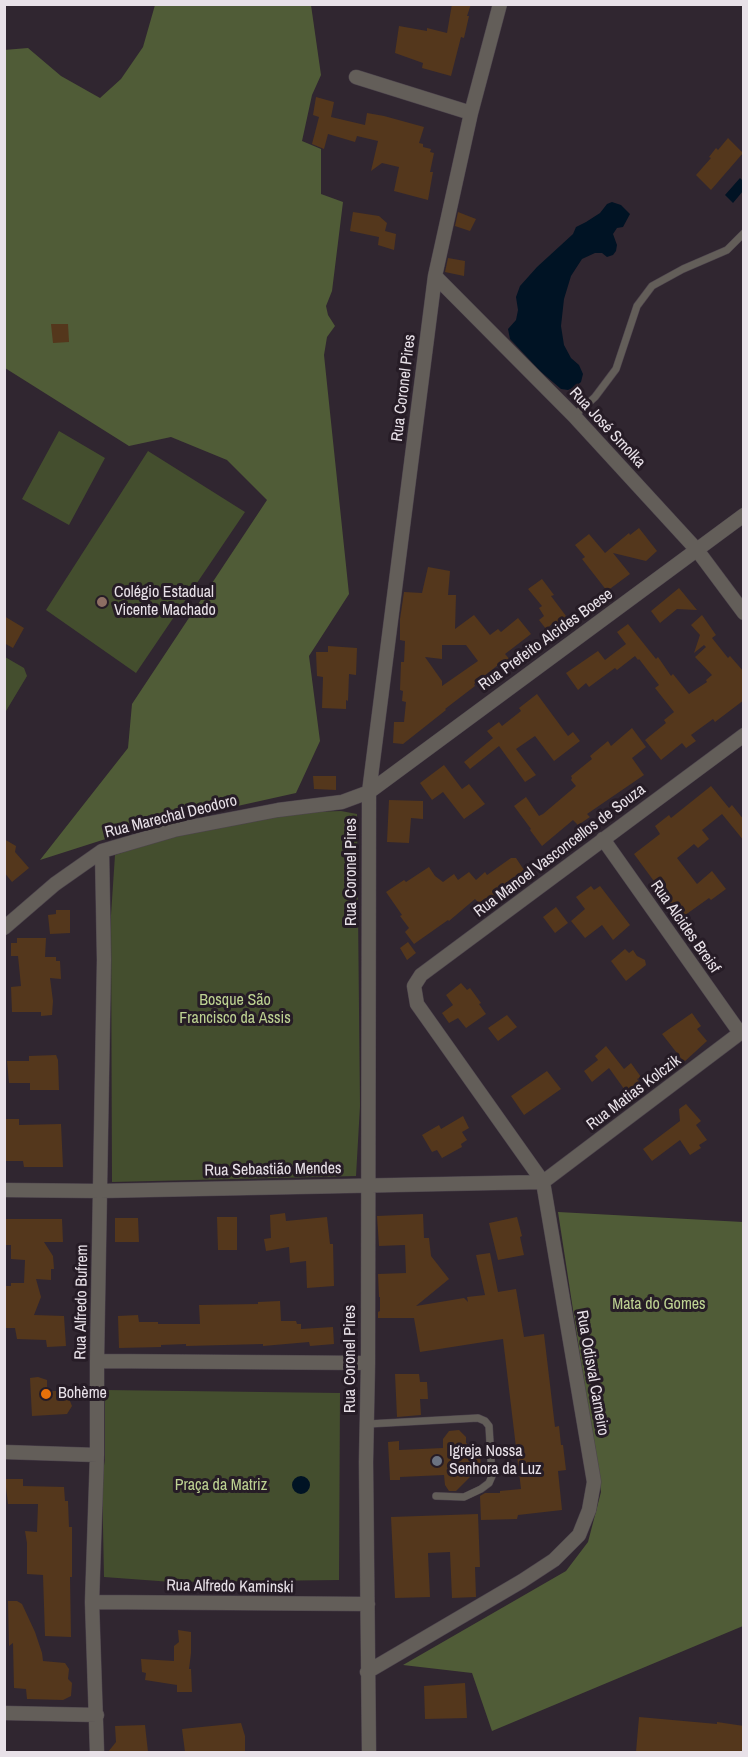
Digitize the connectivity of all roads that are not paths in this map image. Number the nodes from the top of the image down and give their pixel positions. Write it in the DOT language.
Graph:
graph roads {
  1 [pos="500,4"];
  2 [pos="356,77"];
  3 [pos="471,113"];
  4 [pos="744,232"];
  5 [pos="435,276"];
  6 [pos="574,416"];
  7 [pos="744,515"];
  8 [pos="697,550"];
  9 [pos="744,613"];
  10 [pos="744,735"];
  11 [pos="369,792"];
  12 [pos="603,839"];
  13 [pos="102,851"];
  14 [pos="4,928"];
  15 [pos="417,1004"];
  16 [pos="742,1032"];
  17 [pos="543,1182"];
  18 [pos="368,1184"];
  19 [pos="4,1190"];
  20 [pos="100,1191"];
  21 [pos="97,1361"];
  22 [pos="368,1363"];
  23 [pos="368,1424"];
  24 [pos="4,1452"];
  25 [pos="97,1455"];
  26 [pos="436,1496"];
  27 [pos="92,1602"];
  28 [pos="368,1604"];
  29 [pos="367,1672"];
  30 [pos="4,1713"];
  31 [pos="97,1715"];
  32 [pos="97,1752"];
  33 [pos="369,1752"];
  1 -- 3 [label="street, Rua Coronel Pires"];
  2 -- 3 [label="street"];
  3 -- 5 [label="street, Rua Coronel Pires"];
  4 -- 6 [label="lane"];
  5 -- 6 [label="street, Rua José Smolka"];
  5 -- 11 [label="street, Rua Coronel Pires"];
  6 -- 8 [label="street, Rua José Smolka"];
  7 -- 8 [label="street, Rua Prefeito Alcides Boese"];
  8 -- 9 [label="street, Rua José Smolka"];
  8 -- 11 [label="street, Rua Prefeito Alcides Boese"];
  10 -- 12 [label="street, Rua Manoel Vasconcellos de Souza"];
  11 -- 13 [label="street, Rua Marechal Deodoro"];
  11 -- 18 [label="street, Rua Coronel Pires"];
  12 -- 15 [label="street, Rua Manoel Vasconcellos de Souza"];
  12 -- 16 [label="street, Rua Alcides Breisf"];
  13 -- 14 [label="street, Rua Marechal Deodoro"];
  13 -- 20 [label="street, Rua Alfredo Bufrem"];
  15 -- 17 [label="street, Rua Odisval Carneiro"];
  16 -- 17 [label="street, Rua Matias Kolczik"];
  17 -- 18 [label="street, Rua Sebastião Mendes"];
  17 -- 29 [label="street, Rua Odisval Carneiro"];
  18 -- 20 [label="street, Rua Sebastião Mendes"];
  18 -- 22 [label="street, Rua Coronel Pires"];
  19 -- 20 [label="street, Rua Sebastião Mendes"];
  20 -- 21 [label="street, Rua Alfredo Bufrem"];
  21 -- 22 [label="street"];
  21 -- 25 [label="street, Rua Alfredo Bufrem"];
  22 -- 23 [label="street, Rua Coronel Pires"];
  23 -- 26 [label="lane"];
  23 -- 28 [label="street, Rua Coronel Pires"];
  24 -- 25 [label="street"];
  25 -- 27 [label="street, Rua Alfredo Bufrem"];
  27 -- 28 [label="street, Rua Alfredo Kaminski"];
  27 -- 31 [label="street, Rua Alfredo Bufrem"];
  28 -- 29 [label="street, Rua Coronel Pires"];
  29 -- 33 [label="street, Rua Coronel Pires"];
  30 -- 31 [label="street"];
  31 -- 32 [label="street, Rua Alfredo Bufrem"];
}
